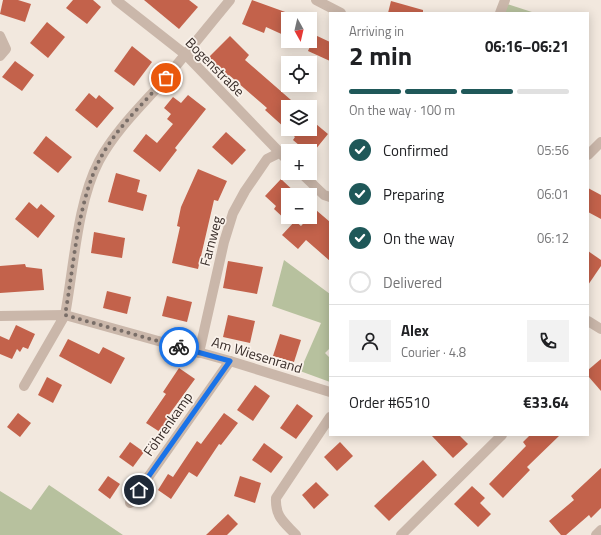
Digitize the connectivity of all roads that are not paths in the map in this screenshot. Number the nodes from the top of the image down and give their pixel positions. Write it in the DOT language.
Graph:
graph roads {
  1 [pos="116,0"];
  2 [pos="230,0"];
  3 [pos="316,0"];
  4 [pos="505,0"];
  5 [pos="339,12"];
  6 [pos="500,12"];
  7 [pos="0,36"];
  8 [pos="186,55"];
  9 [pos="0,56"];
  10 [pos="601,142"];
  11 [pos="279,153"];
  12 [pos="589,154"];
  13 [pos="308,180"];
  14 [pos="329,197"];
  15 [pos="65,315"];
  16 [pos="0,316"];
  17 [pos="199,352"];
  18 [pos="230,361"];
  19 [pos="24,386"];
  20 [pos="329,392"];
  21 [pos="329,418"];
  22 [pos="501,436"];
  23 [pos="130,503"];
  24 [pos="601,530"];
  25 [pos="296,535"];
  26 [pos="401,535"];
  27 [pos="596,535"];
  1 -- 8 [label="street, Bogenstraße"];
  2 -- 8 [label="street"];
  3 -- 5 [label="street"];
  4 -- 6 [label="street"];
  7 -- 9 [label="street"];
  8 -- 11 [label="street, Bogenstraße"];
  8 -- 15 [label="street"];
  10 -- 12 [label="street"];
  11 -- 17 [label="street, Farnweg"];
  13 -- 14 [label="street"];
  15 -- 16 [label="street, Am Wiesenrand"];
  15 -- 17 [label="street, Am Wiesenrand"];
  15 -- 19 [label="street"];
  17 -- 18 [label="street, Am Wiesenrand"];
  18 -- 20 [label="street, Am Wiesenrand"];
  18 -- 23 [label="street, Föhrenkamp"];
  21 -- 25 [label="street"];
  22 -- 26 [label="street"];
  24 -- 27 [label="street"];
}
